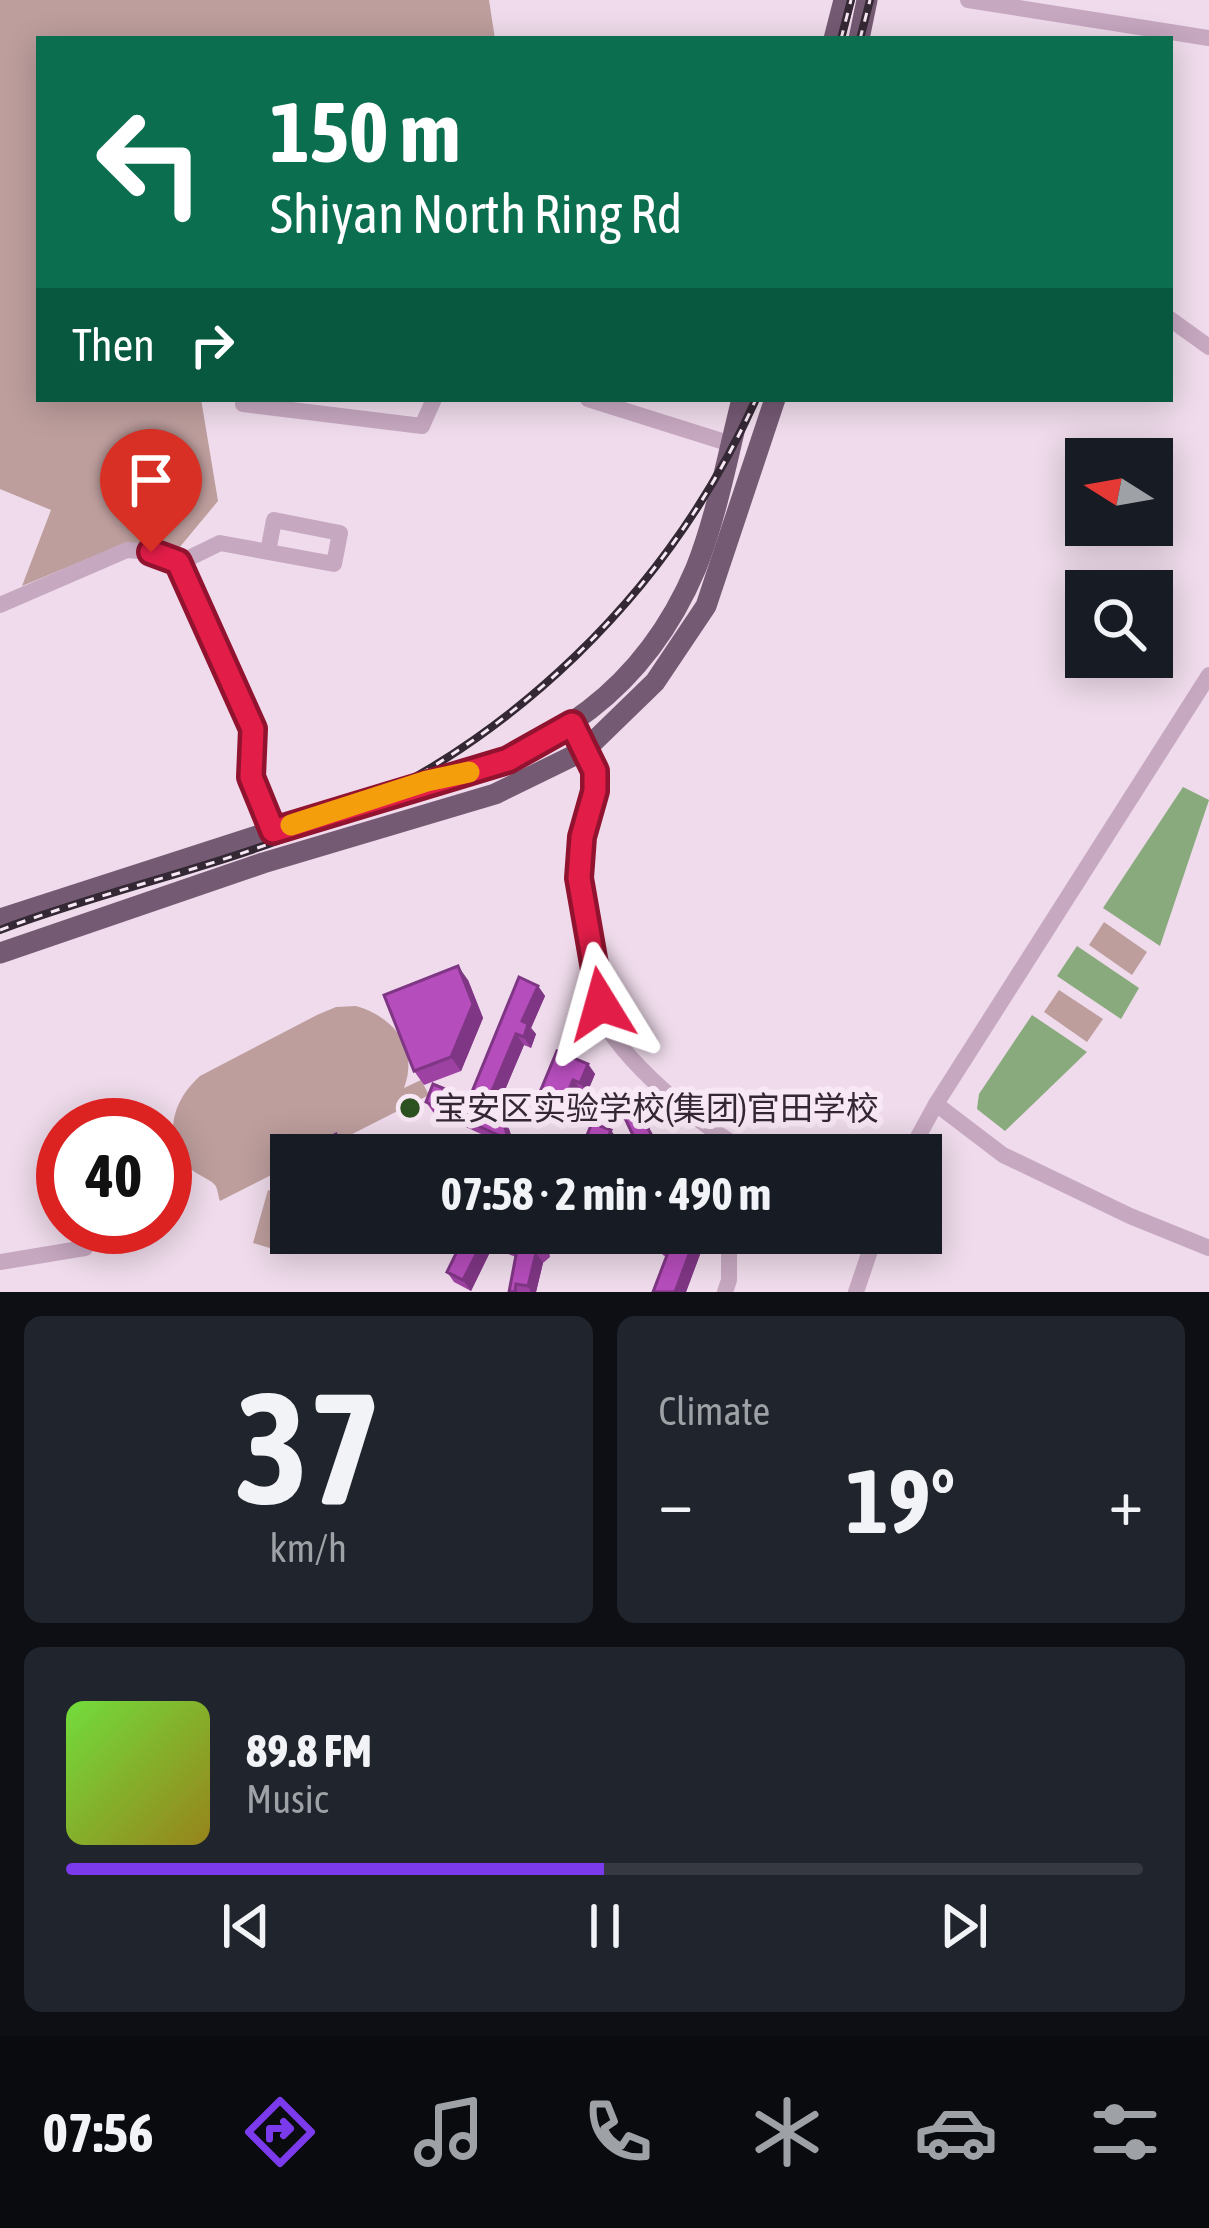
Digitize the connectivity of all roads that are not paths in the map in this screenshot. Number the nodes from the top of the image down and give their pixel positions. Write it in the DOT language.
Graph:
graph roads {
  1 [pos="844,0"];
  2 [pos="867,0"];
  3 [pos="968,0"];
  4 [pos="835,36"];
  5 [pos="860,36"];
  6 [pos="1209,38"];
  7 [pos="1173,322"];
  8 [pos="1209,347"];
  9 [pos="433,402"];
  10 [pos="597,402"];
  11 [pos="741,402"];
  12 [pos="774,402"];
  13 [pos="243,404"];
  14 [pos="730,444"];
  15 [pos="268,552"];
  16 [pos="178,562"];
  17 [pos="0,604"];
  18 [pos="1209,675"];
  19 [pos="572,724"];
  20 [pos="585,750"];
  21 [pos="273,831"];
  22 [pos="0,920"];
  23 [pos="0,953"];
  24 [pos="936,1104"];
  25 [pos="712,1134"];
  26 [pos="920,1134"];
  27 [pos="1209,1249"];
  28 [pos="49,1254"];
  29 [pos="729,1254"];
  30 [pos="869,1254"];
  31 [pos="0,1262"];
  32 [pos="724,1292"];
  33 [pos="856,1292"];
  1 -- 4 [label="main road"];
  2 -- 5 [label="main road"];
  3 -- 6 [label="street"];
  7 -- 8 [label="street"];
  9 -- 13 [label="street"];
  10 -- 14 [label="street"];
  11 -- 14 [label="main road"];
  12 -- 20 [label="main road"];
  14 -- 19 [label="main road"];
  15 -- 16 [label="street"];
  16 -- 17 [label="street"];
  16 -- 21 [label="street"];
  18 -- 24 [label="street"];
  19 -- 20 [label="street"];
  19 -- 21 [label="main road"];
  20 -- 23 [label="main road"];
  20 -- 25 [label="street"];
  21 -- 22 [label="main road"];
  24 -- 26 [label="street"];
  24 -- 27 [label="street"];
  28 -- 31 [label="street"];
  29 -- 32 [label="street"];
  30 -- 33 [label="street"];
}
